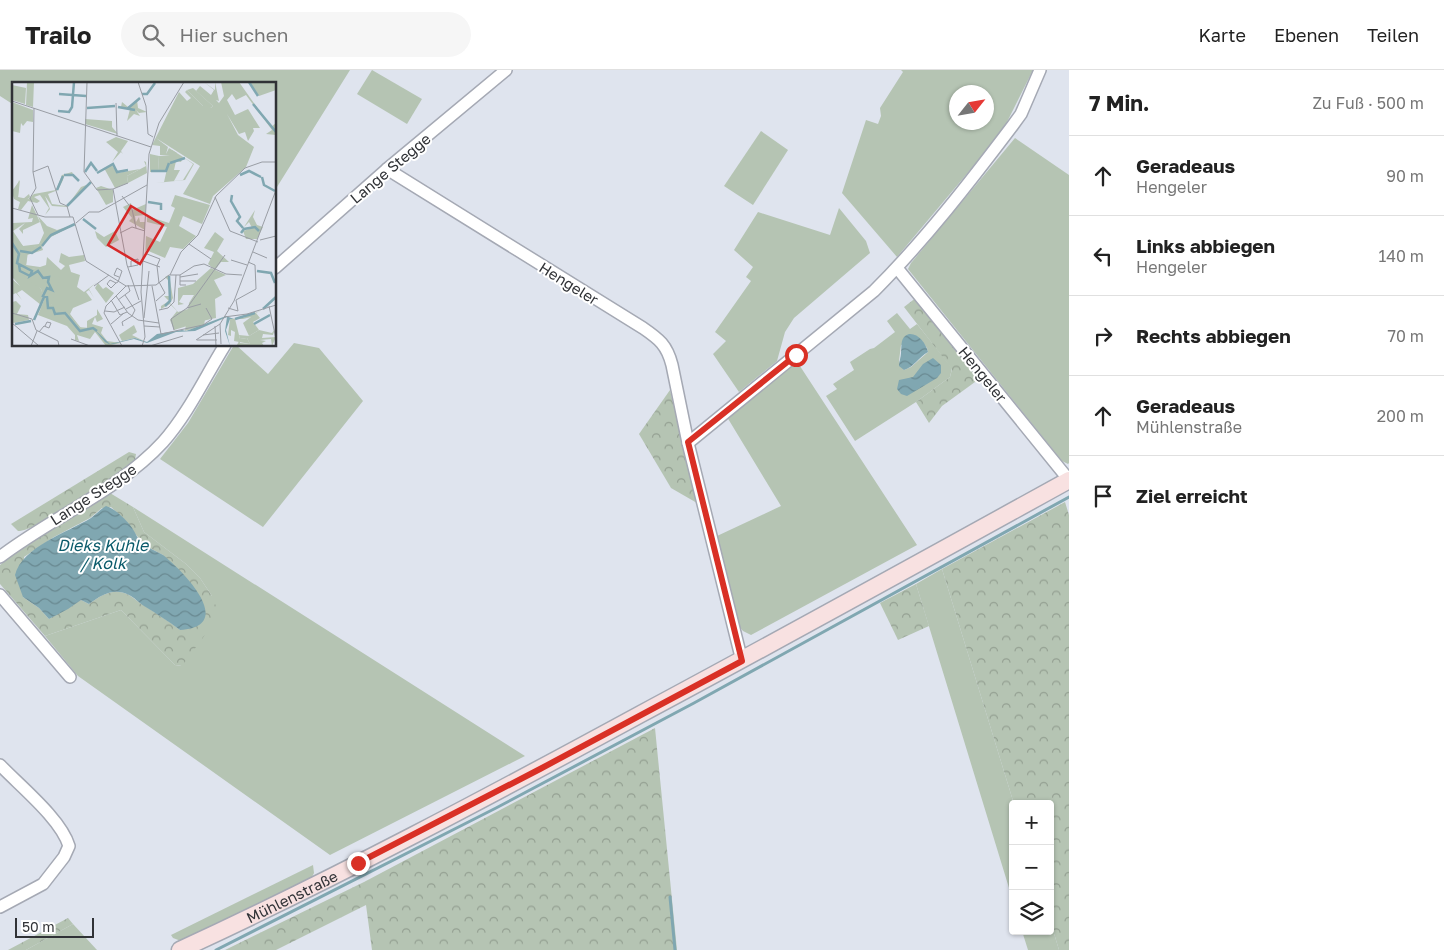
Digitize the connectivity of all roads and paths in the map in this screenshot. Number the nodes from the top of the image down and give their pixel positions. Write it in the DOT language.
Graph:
graph roads {
  1 [pos="506,70"];
  2 [pos="1040,70"];
  3 [pos="387,169"];
  4 [pos="276,267"];
  5 [pos="897,268"];
  6 [pos="224,346"];
  7 [pos="688,442"];
  8 [pos="1069,480"];
  9 [pos="0,557"];
  10 [pos="0,595"];
  11 [pos="742,661"];
  12 [pos="70,678"];
  13 [pos="0,765"];
  14 [pos="0,906"];
  15 [pos="180,950"];
  1 -- 3 [label="street, Lange Stegge"];
  2 -- 5 [label="street"];
  3 -- 4 [label="street, Lange Stegge"];
  3 -- 7 [label="street, Hengeler"];
  5 -- 7 [label="street"];
  5 -- 8 [label="street, Hengeler"];
  6 -- 9 [label="street, Lange Stegge"];
  7 -- 11 [label="street, Hengeler"];
  8 -- 11 [label="main road, Mühlenstraße"];
  10 -- 12 [label="street"];
  11 -- 15 [label="main road, Mühlenstraße"];
  13 -- 14 [label="street"];
}
